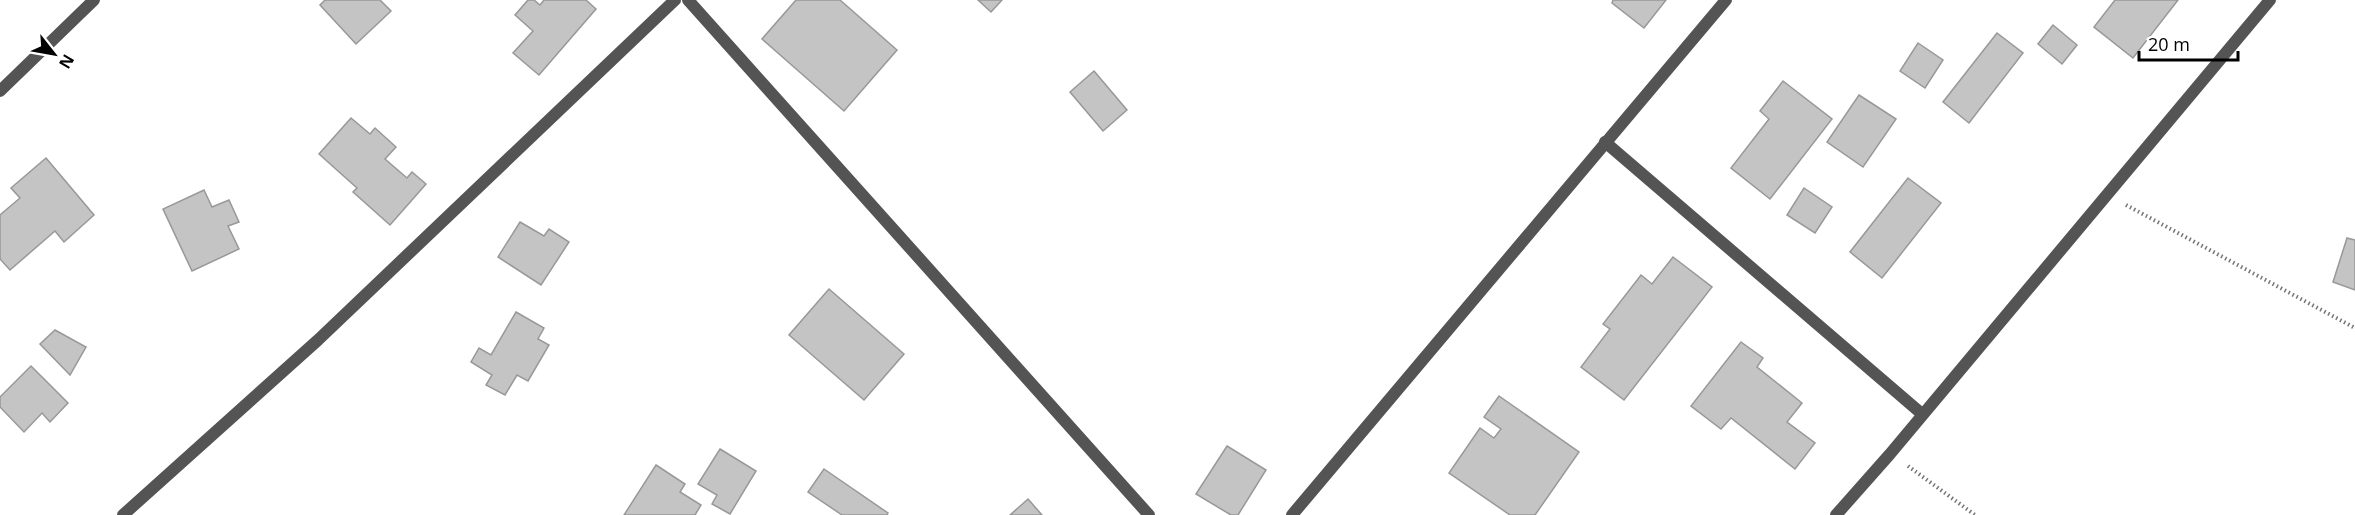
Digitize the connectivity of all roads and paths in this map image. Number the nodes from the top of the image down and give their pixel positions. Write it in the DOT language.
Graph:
graph roads {
  1 [pos="94,0"];
  2 [pos="675,0"];
  3 [pos="688,0"];
  4 [pos="1726,0"];
  5 [pos="2270,0"];
  6 [pos="0,91"];
  7 [pos="1605,141"];
  8 [pos="2106,195"];
  9 [pos="2355,328"];
  10 [pos="1922,414"];
  11 [pos="1890,454"];
  12 [pos="123,515"];
  13 [pos="1149,515"];
  14 [pos="1292,515"];
  15 [pos="1836,515"];
  16 [pos="1975,515"];
  1 -- 6 [label="street"];
  2 -- 12 [label="street"];
  3 -- 13 [label="street"];
  4 -- 7 [label="street"];
  5 -- 8 [label="street"];
  7 -- 10 [label="street"];
  7 -- 14 [label="street"];
  8 -- 9 [label="path"];
  8 -- 10 [label="street"];
  10 -- 11 [label="street"];
  11 -- 15 [label="street"];
  11 -- 16 [label="path"];
}
